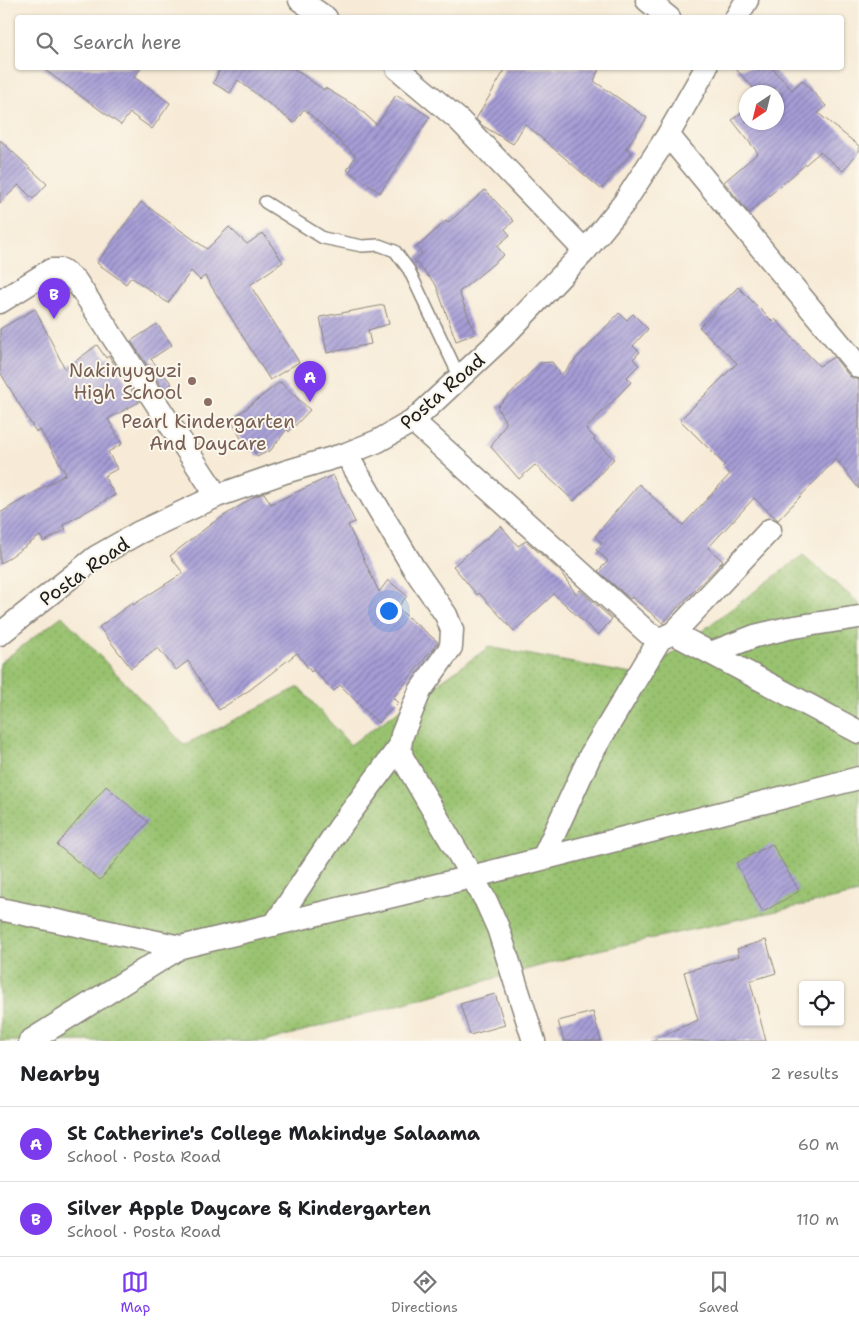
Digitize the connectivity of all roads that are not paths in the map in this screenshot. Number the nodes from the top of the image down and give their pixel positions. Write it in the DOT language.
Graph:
graph roads {
  1 [pos="300,0"];
  2 [pos="647,0"];
  3 [pos="747,0"];
  4 [pos="322,15"];
  5 [pos="665,15"];
  6 [pos="738,15"];
  7 [pos="400,70"];
  8 [pos="705,70"];
  9 [pos="668,135"];
  10 [pos="265,202"];
  11 [pos="585,251"];
  12 [pos="0,302"];
  13 [pos="859,367"];
  14 [pos="460,378"];
  15 [pos="413,421"];
  16 [pos="346,454"];
  17 [pos="217,496"];
  18 [pos="770,530"];
  19 [pos="859,617"];
  20 [pos="0,634"];
  21 [pos="666,636"];
  22 [pos="711,653"];
  23 [pos="859,732"];
  24 [pos="400,746"];
  25 [pos="859,778"];
  26 [pos="543,858"];
  27 [pos="472,877"];
  28 [pos="0,909"];
  29 [pos="274,925"];
  30 [pos="181,947"];
  31 [pos="30,1041"];
  32 [pos="534,1041"];
  1 -- 4 [label="street"];
  2 -- 5 [label="street"];
  3 -- 6 [label="street"];
  7 -- 11 [label="street"];
  8 -- 9 [label="street, Posta Road"];
  9 -- 11 [label="street, Posta Road"];
  9 -- 13 [label="street"];
  10 -- 14 [label="lane"];
  11 -- 14 [label="street, Posta Road"];
  12 -- 17 [label="street"];
  14 -- 15 [label="street, Posta Road"];
  15 -- 16 [label="street, Posta Road"];
  15 -- 21 [label="street"];
  16 -- 17 [label="street, Posta Road"];
  16 -- 24 [label="street"];
  17 -- 20 [label="street, Posta Road"];
  18 -- 21 [label="street"];
  19 -- 22 [label="street"];
  21 -- 22 [label="street"];
  21 -- 26 [label="street"];
  22 -- 23 [label="street"];
  24 -- 27 [label="street"];
  24 -- 29 [label="street"];
  25 -- 26 [label="street"];
  26 -- 27 [label="street"];
  27 -- 29 [label="street"];
  27 -- 32 [label="street"];
  28 -- 30 [label="street"];
  29 -- 30 [label="street"];
  30 -- 31 [label="street"];
}
